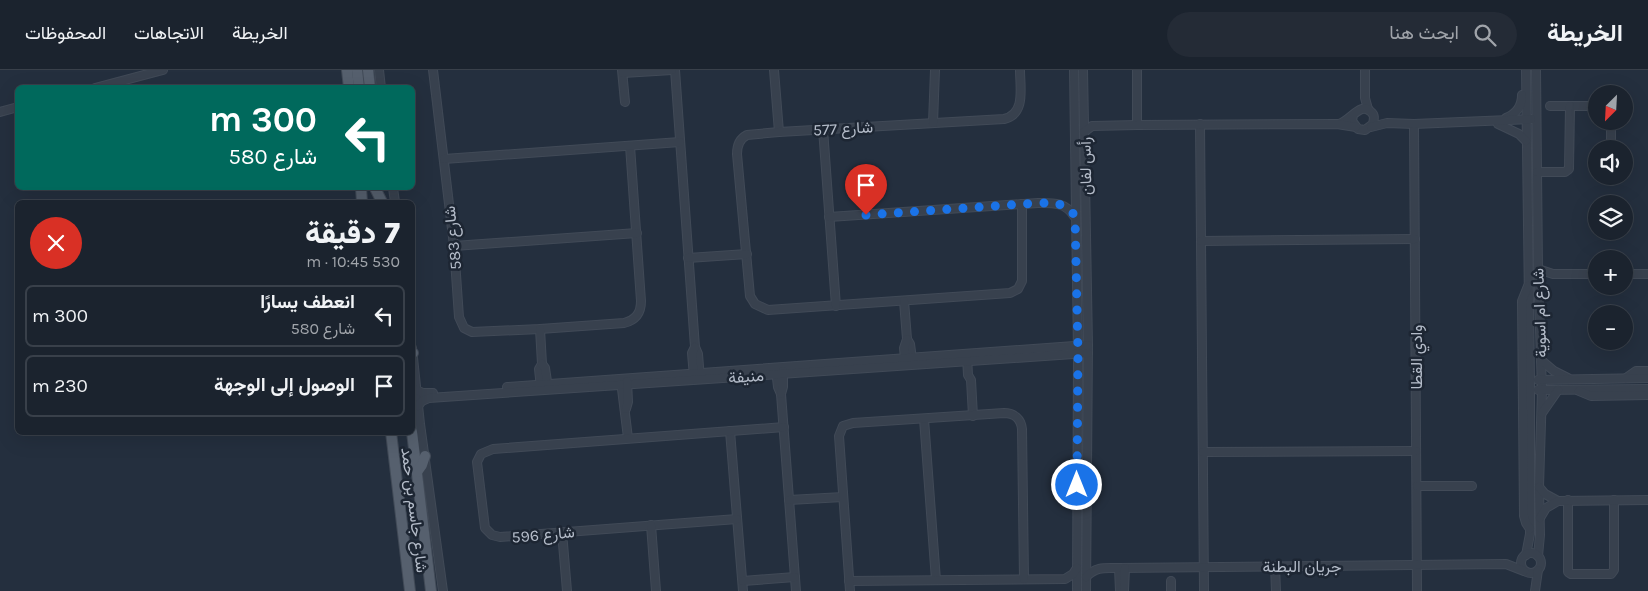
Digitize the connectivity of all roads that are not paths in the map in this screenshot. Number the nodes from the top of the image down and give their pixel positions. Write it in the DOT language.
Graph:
graph roads {
  1 [pos="163,70"];
  2 [pos="347,70"];
  3 [pos="357,70"];
  4 [pos="368,70"];
  5 [pos="379,70"];
  6 [pos="433,70"];
  7 [pos="439,70"];
  8 [pos="673,70"];
  9 [pos="774,70"];
  10 [pos="934,70"];
  11 [pos="1020,70"];
  12 [pos="1074,70"];
  13 [pos="1083,70"];
  14 [pos="1137,70"];
  15 [pos="1361,70"];
  16 [pos="1365,70"];
  17 [pos="1536,70"];
  18 [pos="622,72"];
  19 [pos="1526,72"];
  20 [pos="106,85"];
  21 [pos="349,85"];
  22 [pos="359,85"];
  23 [pos="370,85"];
  24 [pos="381,85"];
  25 [pos="625,102"];
  26 [pos="1550,106"];
  27 [pos="1570,106"];
  28 [pos="1588,106"];
  29 [pos="15,108"];
  30 [pos="1364,109"];
  31 [pos="0,112"];
  32 [pos="1353,115"];
  33 [pos="1374,116"];
  34 [pos="1084,118"];
  35 [pos="1501,121"];
  36 [pos="1526,121"];
  37 [pos="1536,121"];
  38 [pos="933,123"];
  39 [pos="1387,123"];
  40 [pos="1200,124"];
  41 [pos="1337,124"];
  42 [pos="1414,124"];
  43 [pos="1137,125"];
  44 [pos="1092,126"];
  45 [pos="1356,127"];
  46 [pos="1371,127"];
  47 [pos="823,129"];
  48 [pos="779,132"];
  49 [pos="1084,132"];
  50 [pos="1526,141"];
  51 [pos="680,142"];
  52 [pos="630,146"];
  53 [pos="444,159"];
  54 [pos="1537,174"];
  55 [pos="1074,189"];
  56 [pos="1022,204"];
  57 [pos="1060,204"];
  58 [pos="1075,216"];
  59 [pos="829,217"];
  60 [pos="637,233"];
  61 [pos="1414,239"];
  62 [pos="1202,241"];
  63 [pos="454,246"];
  64 [pos="747,254"];
  65 [pos="688,258"];
  66 [pos="1538,269"];
  67 [pos="1553,274"];
  68 [pos="1588,274"];
  69 [pos="1633,274"];
  70 [pos="1648,274"];
  71 [pos="1529,285"];
  72 [pos="1538,285"];
  73 [pos="904,301"];
  74 [pos="836,306"];
  75 [pos="540,330"];
  76 [pos="1078,349"];
  77 [pos="1088,349"];
  78 [pos="970,357"];
  79 [pos="909,359"];
  80 [pos="1541,360"];
  81 [pos="780,371"];
  82 [pos="1648,371"];
  83 [pos="415,377"];
  84 [pos="697,377"];
  85 [pos="1626,378"];
  86 [pos="1648,378"];
  87 [pos="1570,379"];
  88 [pos="1530,380"];
  89 [pos="1542,380"];
  90 [pos="624,382"];
  91 [pos="544,387"];
  92 [pos="1648,389"];
  93 [pos="416,390"];
  94 [pos="1530,390"];
  95 [pos="1542,390"];
  96 [pos="1558,390"];
  97 [pos="1578,390"];
  98 [pos="1648,395"];
  99 [pos="418,406"];
  100 [pos="1542,415"];
  101 [pos="973,416"];
  102 [pos="924,419"];
  103 [pos="784,428"];
  104 [pos="730,431"];
  105 [pos="391,435"];
  106 [pos="412,435"];
  107 [pos="628,438"];
  108 [pos="1416,450"];
  109 [pos="1203,452"];
  110 [pos="424,456"];
  111 [pos="417,472"];
  112 [pos="1417,486"];
  113 [pos="1472,486"];
  114 [pos="1539,487"];
  115 [pos="843,497"];
  116 [pos="789,500"];
  117 [pos="1568,500"];
  118 [pos="1614,500"];
  119 [pos="1648,500"];
  120 [pos="1558,501"];
  121 [pos="737,519"];
  122 [pos="1540,520"];
  123 [pos="651,525"];
  124 [pos="1530,529"];
  125 [pos="562,532"];
  126 [pos="1086,541"];
  127 [pos="1077,542"];
  128 [pos="1525,556"];
  129 [pos="1538,556"];
  130 [pos="1087,561"];
  131 [pos="1506,564"];
  132 [pos="1417,565"];
  133 [pos="1276,566"];
  134 [pos="1077,568"];
  135 [pos="1098,568"];
  136 [pos="1122,568"];
  137 [pos="1204,568"];
  138 [pos="1538,570"];
  139 [pos="1525,572"];
  140 [pos="795,577"];
  141 [pos="1086,577"];
  142 [pos="1065,579"];
  143 [pos="936,580"];
  144 [pos="1024,580"];
  145 [pos="743,581"];
  146 [pos="850,581"];
  147 [pos="1171,581"];
  148 [pos="1535,590"];
  149 [pos="410,591"];
  150 [pos="431,591"];
  151 [pos="443,591"];
  152 [pos="567,591"];
  153 [pos="656,591"];
  154 [pos="743,591"];
  155 [pos="796,591"];
  156 [pos="850,591"];
  157 [pos="1077,591"];
  158 [pos="1086,591"];
  159 [pos="1120,591"];
  160 [pos="1124,591"];
  161 [pos="1171,591"];
  162 [pos="1204,591"];
  163 [pos="1276,591"];
  164 [pos="1417,591"];
  1 -- 20 [label="street"];
  2 -- 21 [label="main road"];
  3 -- 22 [label="main road"];
  4 -- 23 [label="main road"];
  5 -- 24 [label="street"];
  6 -- 7 [label="street"];
  6 -- 53 [label="street, شارع 583"];
  8 -- 18 [label="street"];
  8 -- 51 [label="street"];
  9 -- 48 [label="street"];
  10 -- 38 [label="street"];
  11 -- 38 [label="street, شارع 577"];
  12 -- 55 [label="street, رأس لفان"];
  13 -- 34 [label="street, رأس لفان"];
  14 -- 43 [label="street"];
  15 -- 30 [label="street"];
  16 -- 30 [label="street"];
  17 -- 37 [label="street, شارع ام اسوية"];
  18 -- 25 [label="street"];
  19 -- 35 [label="street"];
  19 -- 36 [label="street, شارع ام اسوية"];
  26 -- 27 [label="street"];
  27 -- 28 [label="street"];
  27 -- 54 [label="street"];
  29 -- 31 [label="street"];
  30 -- 32 [label="street"];
  30 -- 33 [label="street"];
  32 -- 41 [label="street"];
  32 -- 45 [label="street"];
  33 -- 39 [label="street"];
  33 -- 46 [label="street"];
  34 -- 44 [label="street"];
  34 -- 49 [label="street, رأس لفان"];
  35 -- 36 [label="street"];
  35 -- 42 [label="street"];
  35 -- 50 [label="street"];
  36 -- 37 [label="street"];
  36 -- 50 [label="street, شارع ام اسوية"];
  37 -- 54 [label="street, شارع ام اسوية"];
  38 -- 47 [label="street, شارع 577"];
  39 -- 42 [label="street"];
  39 -- 46 [label="street"];
  40 -- 41 [label="street"];
  40 -- 43 [label="street"];
  40 -- 62 [label="street"];
  41 -- 45 [label="street"];
  42 -- 61 [label="street, وادي القطا"];
  43 -- 44 [label="street"];
  44 -- 49 [label="street"];
  45 -- 46 [label="street"];
  47 -- 48 [label="street, شارع 577"];
  47 -- 59 [label="street"];
  48 -- 64 [label="street, شارع 577"];
  49 -- 77 [label="street, رأس لفان"];
  50 -- 71 [label="street, شارع ام اسوية"];
  51 -- 52 [label="street"];
  51 -- 65 [label="street"];
  52 -- 53 [label="street"];
  52 -- 60 [label="street, شارع 583"];
  53 -- 63 [label="street, شارع 583"];
  54 -- 66 [label="street, شارع ام اسوية"];
  55 -- 57 [label="street"];
  55 -- 58 [label="street, رأس لفان"];
  56 -- 57 [label="street"];
  56 -- 59 [label="street"];
  56 -- 73 [label="street, شارع 577"];
  57 -- 58 [label="street"];
  58 -- 76 [label="street, رأس لفان"];
  59 -- 74 [label="street"];
  60 -- 63 [label="street"];
  60 -- 75 [label="street, شارع 583"];
  61 -- 62 [label="street"];
  61 -- 108 [label="street, وادي القطا"];
  62 -- 109 [label="street"];
  63 -- 75 [label="street, شارع 583"];
  64 -- 65 [label="street"];
  64 -- 74 [label="street, شارع 577"];
  65 -- 84 [label="street"];
  66 -- 67 [label="street"];
  66 -- 72 [label="street, شارع ام اسوية"];
  67 -- 68 [label="street"];
  67 -- 72 [label="street"];
  69 -- 70 [label="street"];
  71 -- 88 [label="street, شارع ام اسوية"];
  71 -- 124 [label="street"];
  72 -- 80 [label="street, شارع ام اسوية"];
  73 -- 74 [label="street, شارع 577"];
  73 -- 79 [label="street"];
  75 -- 91 [label="street"];
  76 -- 77 [label="street, منيفة"];
  76 -- 78 [label="street, منيفة"];
  76 -- 127 [label="street, رأس لفان"];
  77 -- 126 [label="street, رأس لفان"];
  78 -- 79 [label="street, منيفة"];
  78 -- 81 [label="street, منيفة"];
  78 -- 101 [label="street"];
  79 -- 81 [label="street, منيفة"];
  80 -- 87 [label="street"];
  80 -- 89 [label="street, شارع ام اسوية"];
  81 -- 84 [label="street, منيفة"];
  81 -- 103 [label="street"];
  82 -- 85 [label="street"];
  83 -- 93 [label="street"];
  84 -- 90 [label="street, منيفة"];
  85 -- 86 [label="street"];
  85 -- 87 [label="street"];
  87 -- 89 [label="street"];
  88 -- 89 [label="street"];
  88 -- 94 [label="street, شارع ام اسوية"];
  89 -- 95 [label="street, شارع ام اسوية"];
  90 -- 91 [label="street, منيفة"];
  90 -- 107 [label="street"];
  91 -- 93 [label="street, منيفة"];
  91 -- 99 [label="street, منيفة"];
  92 -- 97 [label="street"];
  93 -- 99 [label="street"];
  94 -- 95 [label="street"];
  94 -- 124 [label="street, شارع ام اسوية"];
  95 -- 96 [label="street"];
  95 -- 100 [label="street, شارع ام اسوية"];
  96 -- 97 [label="street"];
  96 -- 100 [label="street"];
  97 -- 98 [label="street"];
  99 -- 110 [label="street"];
  100 -- 114 [label="street, شارع ام اسوية"];
  101 -- 102 [label="street"];
  101 -- 144 [label="street"];
  102 -- 115 [label="street"];
  102 -- 143 [label="street"];
  103 -- 104 [label="street, شارع 596"];
  103 -- 116 [label="street"];
  104 -- 107 [label="street, شارع 596"];
  104 -- 121 [label="street"];
  105 -- 149 [label="main road, شارع جاسم بن حمد"];
  106 -- 111 [label="main road, شارع جاسم بن حمد"];
  107 -- 125 [label="street, شارع 596"];
  108 -- 109 [label="street"];
  108 -- 112 [label="street, وادي القطا"];
  109 -- 137 [label="street"];
  110 -- 111 [label="main road"];
  110 -- 151 [label="street"];
  111 -- 150 [label="main road, شارع جاسم بن حمد"];
  112 -- 113 [label="street"];
  112 -- 132 [label="street, وادي القطا"];
  114 -- 120 [label="street"];
  114 -- 122 [label="street, شارع ام اسوية"];
  115 -- 116 [label="street"];
  115 -- 146 [label="street"];
  116 -- 140 [label="street"];
  117 -- 118 [label="street"];
  117 -- 118 [label="street"];
  117 -- 120 [label="street"];
  118 -- 119 [label="street"];
  120 -- 122 [label="street"];
  121 -- 123 [label="street, شارع 596"];
  121 -- 145 [label="street"];
  122 -- 129 [label="street, شارع ام اسوية"];
  123 -- 125 [label="street, شارع 596"];
  123 -- 153 [label="street"];
  124 -- 128 [label="street, شارع ام اسوية"];
  125 -- 152 [label="street"];
  126 -- 127 [label="street"];
  126 -- 130 [label="street, رأس لفان"];
  127 -- 134 [label="street, رأس لفان"];
  128 -- 129 [label="street"];
  128 -- 131 [label="street, جريان البطنة"];
  128 -- 139 [label="street"];
  129 -- 138 [label="street"];
  130 -- 135 [label="street"];
  130 -- 141 [label="street, رأس لفان"];
  131 -- 132 [label="street, جريان البطنة"];
  131 -- 139 [label="street, جريان البطنة"];
  132 -- 133 [label="street, جريان البطنة"];
  132 -- 164 [label="street, وادي القطا"];
  133 -- 137 [label="street, جريان البطنة"];
  133 -- 163 [label="street"];
  134 -- 142 [label="street"];
  134 -- 157 [label="street, رأس لفان"];
  135 -- 136 [label="street, جريان البطنة"];
  135 -- 141 [label="street"];
  136 -- 137 [label="street, جريان البطنة"];
  136 -- 159 [label="street"];
  136 -- 160 [label="street"];
  137 -- 162 [label="street"];
  138 -- 139 [label="street"];
  138 -- 148 [label="street"];
  139 -- 148 [label="street"];
  140 -- 145 [label="street"];
  140 -- 155 [label="street"];
  141 -- 158 [label="street, رأس لفان"];
  142 -- 144 [label="street"];
  142 -- 157 [label="street"];
  143 -- 144 [label="street"];
  143 -- 146 [label="street"];
  145 -- 154 [label="street"];
  146 -- 156 [label="street"];
  147 -- 161 [label="street"];
}
